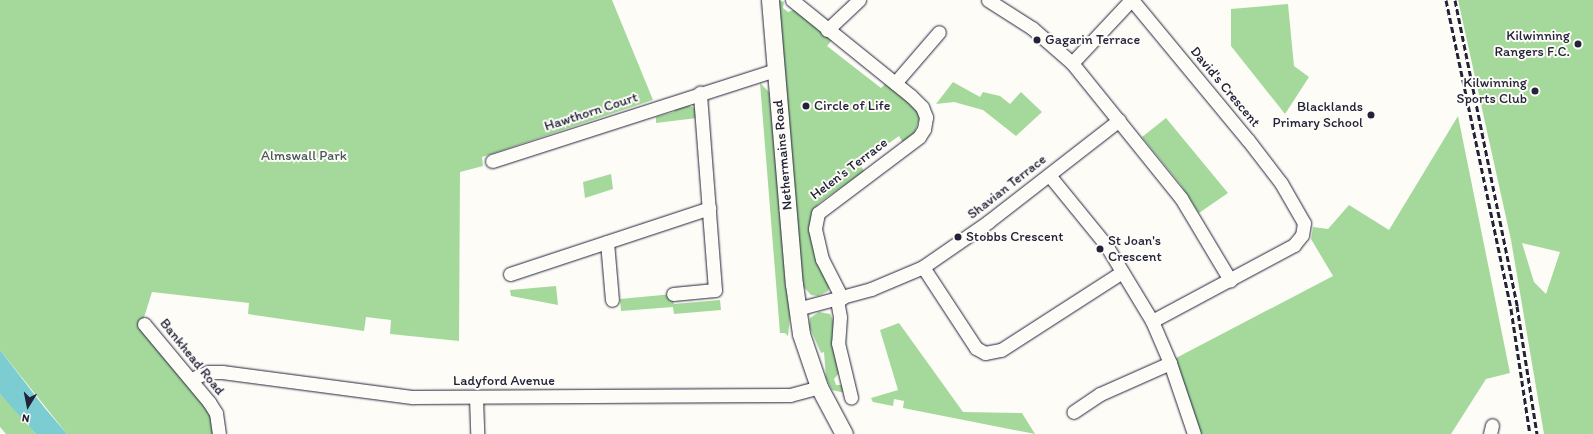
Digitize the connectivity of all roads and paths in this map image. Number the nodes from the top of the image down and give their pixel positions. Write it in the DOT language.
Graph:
graph roads {
  1 [pos="770,0"];
  2 [pos="792,0"];
  3 [pos="859,0"];
  4 [pos="988,0"];
  5 [pos="1132,0"];
  6 [pos="1007,6"];
  7 [pos="827,30"];
  8 [pos="939,32"];
  9 [pos="1072,63"];
  10 [pos="776,70"];
  11 [pos="895,83"];
  12 [pos="700,93"];
  13 [pos="1119,120"];
  14 [pos="492,161"];
  15 [pos="1049,175"];
  16 [pos="708,208"];
  17 [pos="607,242"];
  18 [pos="923,267"];
  19 [pos="1122,272"];
  20 [pos="510,274"];
  21 [pos="1230,280"];
  22 [pos="673,294"];
  23 [pos="839,299"];
  24 [pos="612,300"];
  25 [pos="797,309"];
  26 [pos="1152,322"];
  27 [pos="144,324"];
  28 [pos="1170,362"];
  29 [pos="191,379"];
  30 [pos="820,387"];
  31 [pos="476,397"];
  32 [pos="851,397"];
  33 [pos="1073,412"];
  34 [pos="219,434"];
  35 [pos="477,434"];
  36 [pos="844,434"];
  37 [pos="1194,434"];
  1 -- 10 [label="main road, Nethermains Road"];
  2 -- 7 [label="street, Helen's Terrace"];
  3 -- 7 [label="street"];
  4 -- 6 [label="street"];
  5 -- 9 [label="street"];
  5 -- 21 [label="street, David's Crescent"];
  6 -- 9 [label="street"];
  7 -- 11 [label="street, Helen's Terrace"];
  8 -- 11 [label="street"];
  9 -- 13 [label="street"];
  10 -- 12 [label="street, Hawthorn Court"];
  10 -- 25 [label="main road, Nethermains Road"];
  11 -- 23 [label="street, Helen's Terrace"];
  12 -- 14 [label="street, Hawthorn Court"];
  12 -- 16 [label="street"];
  13 -- 15 [label="street, Shavian Terrace"];
  13 -- 21 [label="street"];
  15 -- 18 [label="street, Shavian Terrace"];
  15 -- 19 [label="street"];
  16 -- 17 [label="street"];
  16 -- 22 [label="street"];
  17 -- 20 [label="street"];
  17 -- 24 [label="street"];
  18 -- 19 [label="street"];
  18 -- 23 [label="street, Shavian Terrace"];
  19 -- 26 [label="street"];
  21 -- 26 [label="street, David's Crescent"];
  23 -- 25 [label="street, Shavian Terrace"];
  23 -- 32 [label="street, Helen's Terrace"];
  25 -- 30 [label="main road, Nethermains Road"];
  26 -- 28 [label="street"];
  27 -- 29 [label="street, Bankhead Road"];
  28 -- 33 [label="street"];
  28 -- 37 [label="street"];
  29 -- 31 [label="street, Ladyford Avenue"];
  29 -- 34 [label="street, Bankhead Road"];
  30 -- 31 [label="street, Ladyford Avenue"];
  30 -- 36 [label="main road, Nethermains Road"];
  31 -- 35 [label="street"];
}
